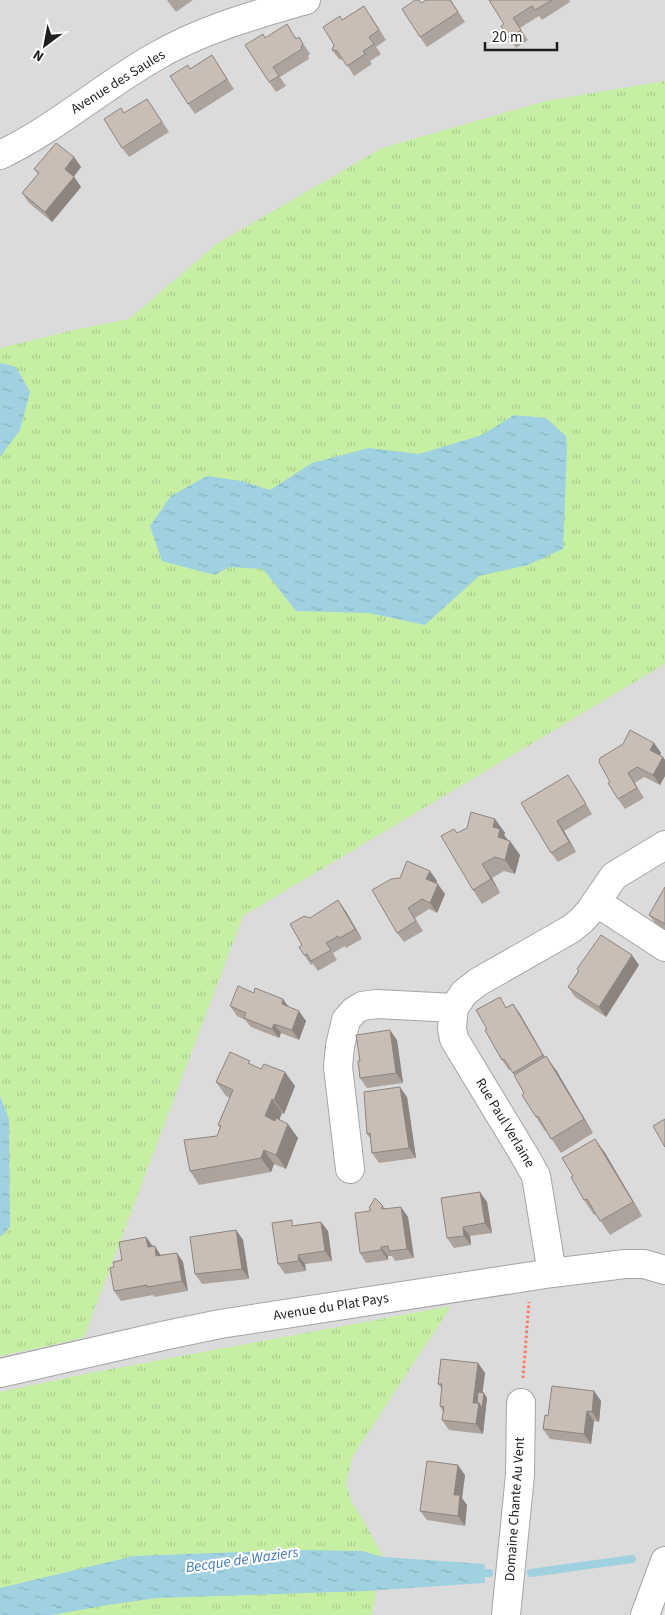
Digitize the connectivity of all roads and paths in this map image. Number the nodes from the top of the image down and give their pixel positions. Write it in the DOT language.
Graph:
graph roads {
  1 [pos="306,0"];
  2 [pos="241,9"];
  3 [pos="0,155"];
  4 [pos="665,845"];
  5 [pos="596,902"];
  6 [pos="665,947"];
  7 [pos="454,1008"];
  8 [pos="350,1169"];
  9 [pos="665,1270"];
  10 [pos="542,1275"];
  11 [pos="0,1373"];
  12 [pos="521,1403"];
  13 [pos="665,1561"];
  14 [pos="506,1615"];
  15 [pos="645,1615"];
  1 -- 2 [label="street, Avenue des Saules"];
  2 -- 3 [label="street, Avenue des Saules"];
  4 -- 5 [label="street"];
  5 -- 6 [label="street"];
  5 -- 7 [label="street"];
  7 -- 8 [label="street"];
  7 -- 10 [label="street, Rue Paul Verlaine"];
  9 -- 10 [label="street, Avenue du Plat Pays"];
  10 -- 11 [label="street, Avenue du Plat Pays"];
  10 -- 12 [label="path"];
  12 -- 14 [label="street, Domaine Chante Au Vent"];
  13 -- 15 [label="street"];
}
